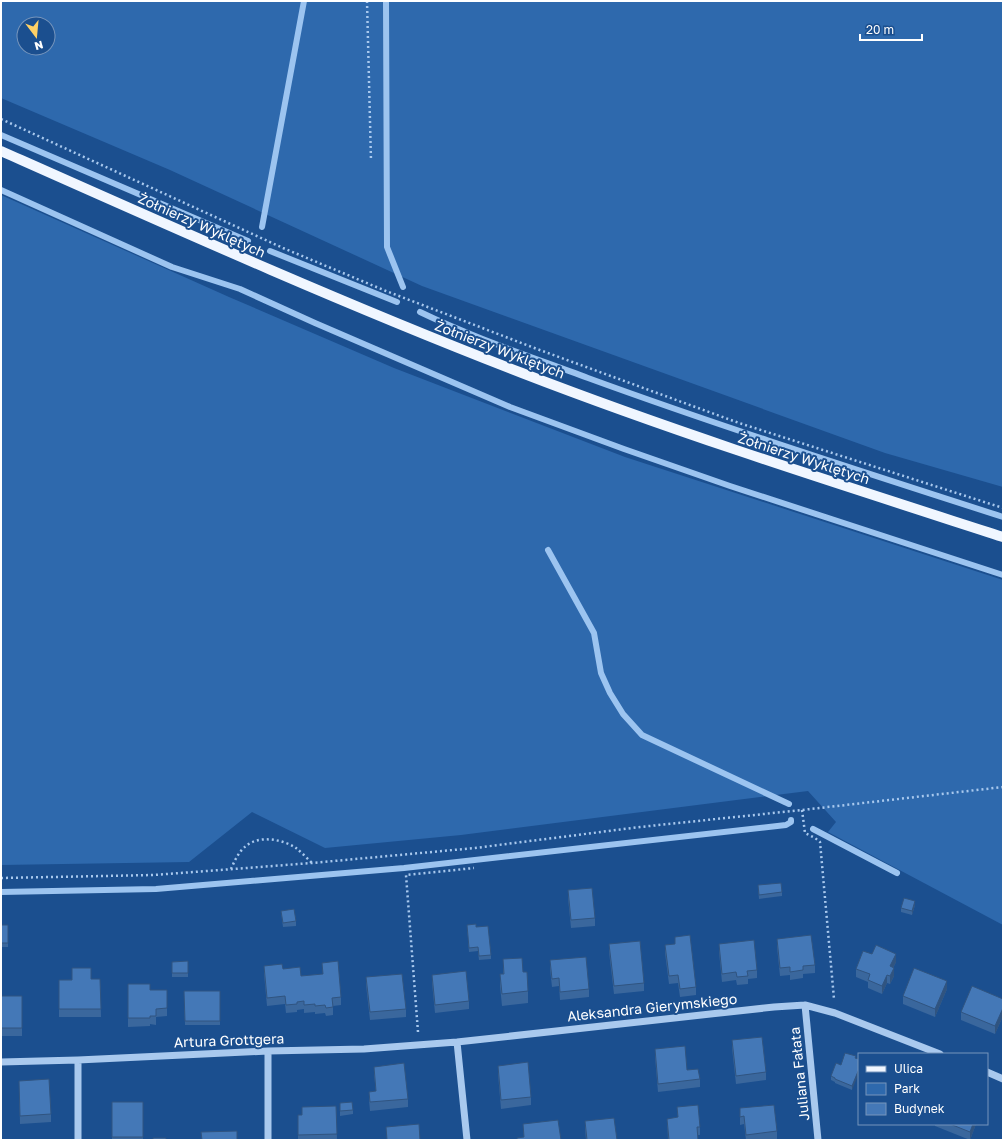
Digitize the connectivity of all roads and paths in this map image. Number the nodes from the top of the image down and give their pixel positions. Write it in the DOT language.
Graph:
graph roads {
  1 [pos="368,1"];
  2 [pos="1,119"];
  3 [pos="1,151"];
  4 [pos="371,161"];
  5 [pos="1003,508"];
  6 [pos="1003,537"];
  7 [pos="1003,787"];
  8 [pos="802,810"];
  9 [pos="312,863"];
  10 [pos="474,868"];
  11 [pos="230,870"];
  12 [pos="1,878"];
  13 [pos="805,1005"];
  14 [pos="835,1013"];
  15 [pos="457,1042"];
  16 [pos="419,1044"];
  17 [pos="268,1051"];
  18 [pos="937,1053"];
  19 [pos="78,1060"];
  20 [pos="1,1062"];
  21 [pos="988,1072"];
  22 [pos="1003,1078"];
  23 [pos="78,1140"];
  24 [pos="268,1140"];
  25 [pos="467,1140"];
  26 [pos="818,1140"];
  1 -- 4 [label="path"];
  2 -- 5 [label="path"];
  3 -- 6 [label="main road, Żołnierzy Wyklętych"];
  7 -- 8 [label="path"];
  8 -- 9 [label="path"];
  8 -- 14 [label="path"];
  9 -- 11 [label="path"];
  9 -- 11 [label="path"];
  10 -- 16 [label="path"];
  11 -- 12 [label="path"];
  13 -- 14 [label="street, Aleksandra Gierymskiego"];
  13 -- 15 [label="street, Aleksandra Gierymskiego"];
  13 -- 26 [label="street, Juliana Fałata"];
  14 -- 18 [label="street, Aleksandra Gierymskiego"];
  15 -- 16 [label="street, Artura Grottgera"];
  15 -- 25 [label="street"];
  16 -- 17 [label="street, Artura Grottgera"];
  17 -- 19 [label="street, Artura Grottgera"];
  17 -- 24 [label="street"];
  19 -- 20 [label="street, Artura Grottgera"];
  19 -- 23 [label="street"];
  21 -- 22 [label="street"];
}
